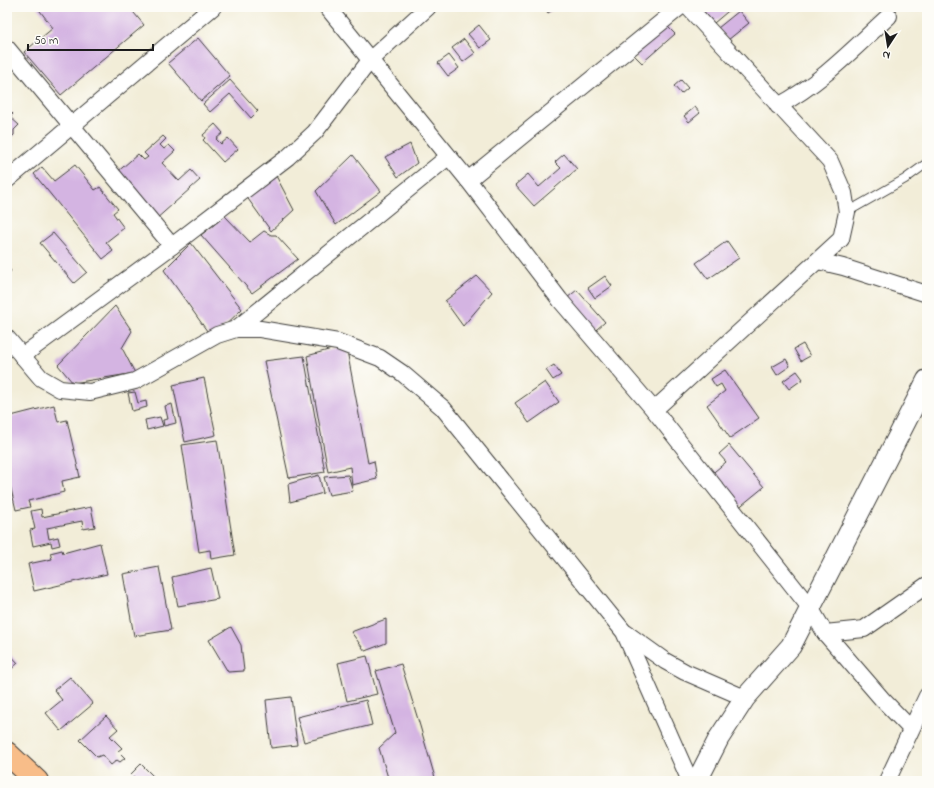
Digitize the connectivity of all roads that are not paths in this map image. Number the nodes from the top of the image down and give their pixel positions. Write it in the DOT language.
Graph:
graph roads {
  1 [pos="213,7"];
  2 [pos="328,7"];
  3 [pos="428,7"];
  4 [pos="680,7"];
  5 [pos="688,7"];
  6 [pos="889,16"];
  7 [pos="7,48"];
  8 [pos="371,59"];
  9 [pos="778,106"];
  10 [pos="72,124"];
  11 [pos="448,157"];
  12 [pos="927,163"];
  13 [pos="7,180"];
  14 [pos="468,180"];
  15 [pos="847,212"];
  16 [pos="172,246"];
  17 [pos="818,260"];
  18 [pos="927,294"];
  19 [pos="236,329"];
  20 [pos="7,338"];
  21 [pos="22,356"];
  22 [pos="927,380"];
  23 [pos="654,410"];
  24 [pos="927,584"];
  25 [pos="811,609"];
  26 [pos="624,632"];
  27 [pos="825,633"];
  28 [pos="927,696"];
  29 [pos="745,698"];
  30 [pos="910,728"];
  31 [pos="7,753"];
  32 [pos="37,781"];
  33 [pos="690,781"];
  34 [pos="697,781"];
  35 [pos="886,781"];
  1 -- 10 [label="street"];
  2 -- 8 [label="street"];
  3 -- 8 [label="street"];
  4 -- 14 [label="street"];
  5 -- 9 [label="street"];
  6 -- 9 [label="street"];
  7 -- 10 [label="street"];
  8 -- 11 [label="street"];
  8 -- 16 [label="street"];
  9 -- 15 [label="street"];
  10 -- 13 [label="street"];
  10 -- 16 [label="street"];
  11 -- 14 [label="street"];
  11 -- 19 [label="street"];
  12 -- 15 [label="lane"];
  14 -- 23 [label="street"];
  15 -- 17 [label="street"];
  16 -- 21 [label="street"];
  17 -- 18 [label="street"];
  17 -- 23 [label="street"];
  19 -- 21 [label="street"];
  19 -- 26 [label="street"];
  20 -- 21 [label="street"];
  22 -- 25 [label="street"];
  23 -- 25 [label="street"];
  24 -- 27 [label="street"];
  25 -- 27 [label="street"];
  25 -- 29 [label="street"];
  26 -- 29 [label="street"];
  26 -- 33 [label="street"];
  27 -- 30 [label="street"];
  28 -- 30 [label="street"];
  29 -- 34 [label="street"];
  30 -- 35 [label="street"];
  31 -- 32 [label="highway"];
}
